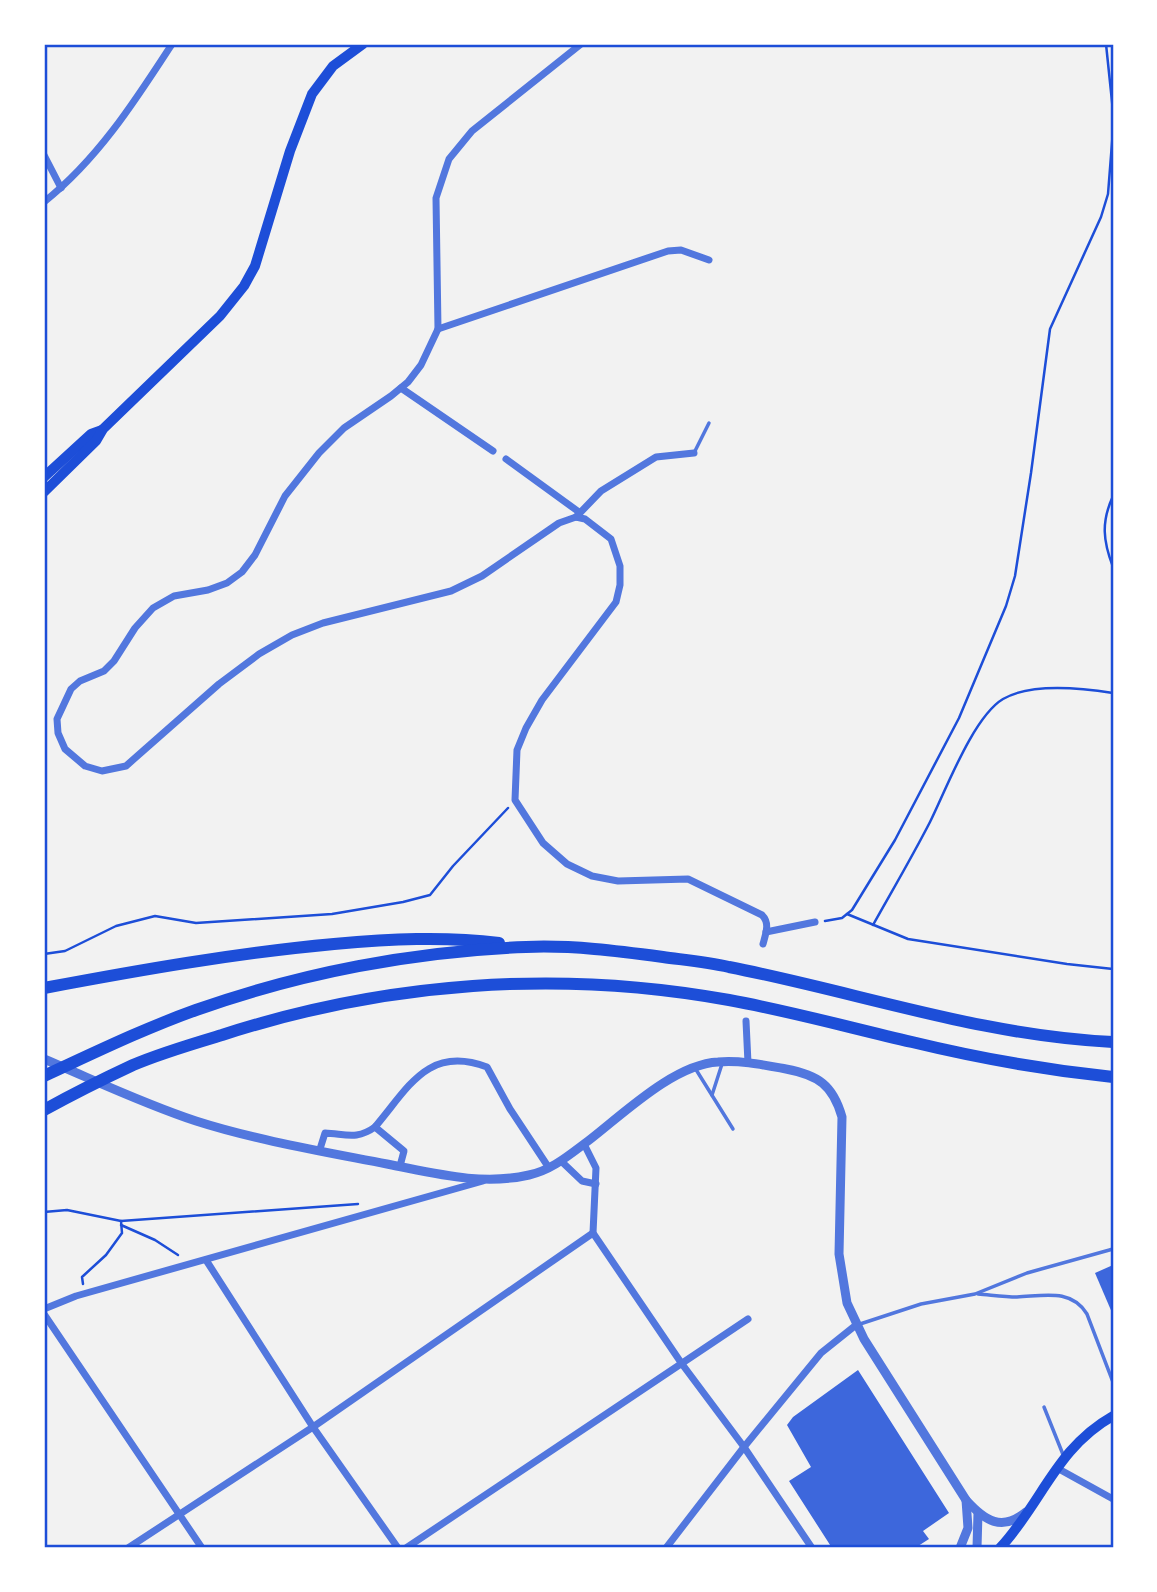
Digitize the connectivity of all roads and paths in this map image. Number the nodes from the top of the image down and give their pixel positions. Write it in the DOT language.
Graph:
graph roads {
  1 [pos="172,44"];
  2 [pos="363,44"];
  3 [pos="581,44"];
  4 [pos="1106,44"];
  5 [pos="1112,78"];
  6 [pos="1113,111"];
  7 [pos="1113,130"];
  8 [pos="44,155"];
  9 [pos="61,188"];
  10 [pos="44,202"];
  11 [pos="709,260"];
  12 [pos="438,329"];
  13 [pos="401,388"];
  14 [pos="709,423"];
  15 [pos="103,429"];
  16 [pos="493,451"];
  17 [pos="694,453"];
  18 [pos="506,459"];
  19 [pos="44,477"];
  20 [pos="44,492"];
  21 [pos="1113,496"];
  22 [pos="578,514"];
  23 [pos="1113,567"];
  24 [pos="1113,693"];
  25 [pos="515,800"];
  26 [pos="846,914"];
  27 [pos="815,922"];
  28 [pos="873,925"];
  29 [pos="766,932"];
  30 [pos="763,944"];
  31 [pos="527,946"];
  32 [pos="44,954"];
  33 [pos="1113,969"];
  34 [pos="44,988"];
  35 [pos="746,1021"];
  36 [pos="1113,1042"];
  37 [pos="44,1059"];
  38 [pos="723,1062"];
  39 [pos="748,1063"];
  40 [pos="695,1067"];
  41 [pos="44,1076"];
  42 [pos="1113,1077"];
  43 [pos="712,1095"];
  44 [pos="44,1110"];
  45 [pos="375,1127"];
  46 [pos="733,1129"];
  47 [pos="584,1143"];
  48 [pos="320,1149"];
  49 [pos="561,1161"];
  50 [pos="400,1166"];
  51 [pos="549,1168"];
  52 [pos="488,1180"];
  53 [pos="596,1184"];
  54 [pos="365,1203"];
  55 [pos="44,1212"];
  56 [pos="121,1223"];
  57 [pos="593,1233"];
  58 [pos="1113,1249"];
  59 [pos="178,1255"];
  60 [pos="206,1260"];
  61 [pos="85,1294"];
  62 [pos="975,1294"];
  63 [pos="44,1308"];
  64 [pos="44,1314"];
  65 [pos="748,1319"];
  66 [pos="856,1325"];
  67 [pos="682,1364"];
  68 [pos="1113,1382"];
  69 [pos="1044,1407"];
  70 [pos="1113,1416"];
  71 [pos="313,1427"];
  72 [pos="744,1447"];
  73 [pos="1064,1457"];
  74 [pos="1057,1468"];
  75 [pos="1113,1499"];
  76 [pos="966,1500"];
  77 [pos="978,1513"];
  78 [pos="179,1514"];
  79 [pos="1020,1520"];
  80 [pos="128,1548"];
  81 [pos="202,1548"];
  82 [pos="398,1548"];
  83 [pos="406,1548"];
  84 [pos="666,1548"];
  85 [pos="811,1548"];
  86 [pos="960,1548"];
  87 [pos="977,1548"];
  88 [pos="1000,1548"];
  89 [pos="1010,1548"];
  1 -- 9 [label="street"];
  2 -- 15 [label="main road"];
  3 -- 12 [label="street"];
  4 -- 5 [label="path"];
  5 -- 6 [label="path"];
  7 -- 26 [label="path"];
  8 -- 9 [label="street"];
  9 -- 10 [label="street"];
  11 -- 12 [label="street"];
  12 -- 13 [label="street"];
  13 -- 16 [label="street"];
  13 -- 22 [label="street"];
  14 -- 17 [label="lane"];
  15 -- 19 [label="main road"];
  15 -- 20 [label="main road"];
  17 -- 22 [label="street"];
  18 -- 22 [label="street"];
  21 -- 23 [label="path"];
  22 -- 25 [label="street"];
  24 -- 28 [label="path"];
  25 -- 29 [label="street"];
  25 -- 32 [label="path"];
  26 -- 27 [label="path"];
  26 -- 28 [label="path"];
  27 -- 29 [label="street"];
  28 -- 33 [label="path"];
  29 -- 30 [label="street"];
  31 -- 34 [label="highway"];
  31 -- 36 [label="highway"];
  31 -- 41 [label="highway"];
  35 -- 39 [label="street"];
  37 -- 48 [label="street"];
  38 -- 39 [label="street"];
  38 -- 40 [label="street"];
  38 -- 43 [label="lane"];
  39 -- 66 [label="street"];
  40 -- 43 [label="lane"];
  40 -- 47 [label="street"];
  42 -- 44 [label="highway"];
  43 -- 46 [label="lane"];
  45 -- 48 [label="street"];
  45 -- 50 [label="street"];
  45 -- 51 [label="street"];
  47 -- 49 [label="street"];
  47 -- 53 [label="street"];
  48 -- 50 [label="street"];
  49 -- 51 [label="street"];
  49 -- 53 [label="street"];
  50 -- 52 [label="street"];
  51 -- 52 [label="street"];
  52 -- 60 [label="street"];
  53 -- 57 [label="street"];
  54 -- 56 [label="path"];
  55 -- 56 [label="path"];
  56 -- 59 [label="path"];
  56 -- 61 [label="path"];
  57 -- 67 [label="street"];
  57 -- 71 [label="street"];
  58 -- 62 [label="lane"];
  60 -- 61 [label="street"];
  60 -- 71 [label="street"];
  61 -- 63 [label="street"];
  62 -- 66 [label="lane"];
  62 -- 68 [label="lane"];
  64 -- 78 [label="street"];
  65 -- 67 [label="street"];
  66 -- 72 [label="street"];
  66 -- 76 [label="street"];
  67 -- 72 [label="street"];
  67 -- 83 [label="street"];
  69 -- 73 [label="lane"];
  70 -- 73 [label="main road"];
  71 -- 78 [label="street"];
  71 -- 82 [label="street"];
  72 -- 84 [label="street"];
  72 -- 85 [label="street"];
  73 -- 74 [label="main road"];
  74 -- 75 [label="street"];
  74 -- 79 [label="main road"];
  76 -- 77 [label="street"];
  76 -- 86 [label="street"];
  77 -- 79 [label="street"];
  77 -- 87 [label="street"];
  78 -- 80 [label="street"];
  78 -- 81 [label="street"];
  79 -- 88 [label="main road"];
  79 -- 89 [label="main road"];
}
